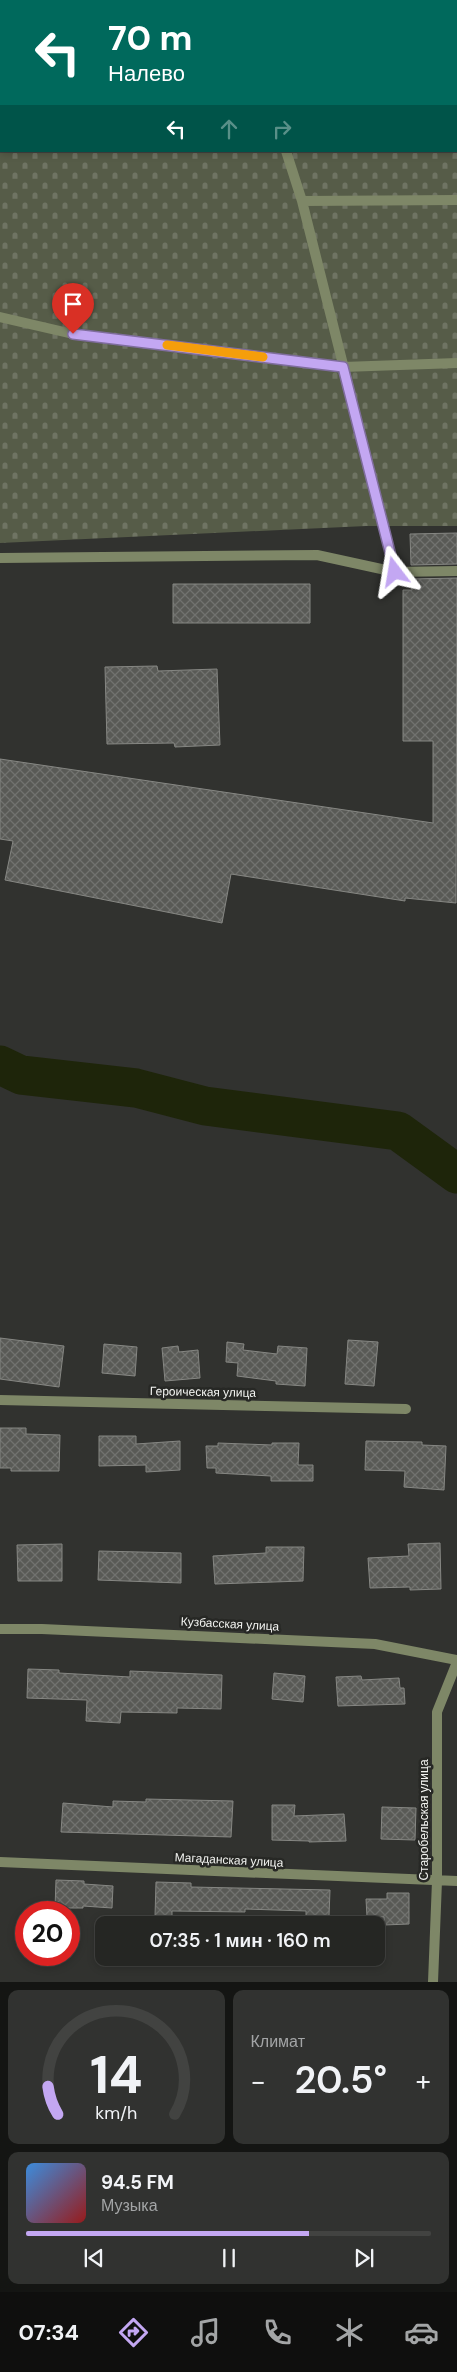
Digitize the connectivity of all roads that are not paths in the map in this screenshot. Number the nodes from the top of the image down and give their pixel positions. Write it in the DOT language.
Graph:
graph roads {
  1 [pos="286,152"];
  2 [pos="457,200"];
  3 [pos="302,201"];
  4 [pos="0,317"];
  5 [pos="457,363"];
  6 [pos="343,367"];
  7 [pos="0,558"];
  8 [pos="457,571"];
  9 [pos="395,572"];
  10 [pos="0,1400"];
  11 [pos="406,1409"];
  12 [pos="0,1629"];
  13 [pos="457,1661"];
  14 [pos="0,1862"];
  15 [pos="457,1881"];
  16 [pos="437,1882"];
  17 [pos="433,1982"];
  1 -- 3 [label="street"];
  2 -- 3 [label="street"];
  3 -- 6 [label="street"];
  4 -- 6 [label="street"];
  5 -- 6 [label="street"];
  6 -- 9 [label="street"];
  7 -- 9 [label="street"];
  8 -- 9 [label="street"];
  10 -- 11 [label="street, Героическая улица"];
  12 -- 13 [label="street, Кузбасская улица"];
  13 -- 16 [label="street, Старобельская улица"];
  14 -- 16 [label="street, Магаданская улица"];
  15 -- 16 [label="street, Магаданская улица"];
  16 -- 17 [label="street, Старобельская улица"];
}
